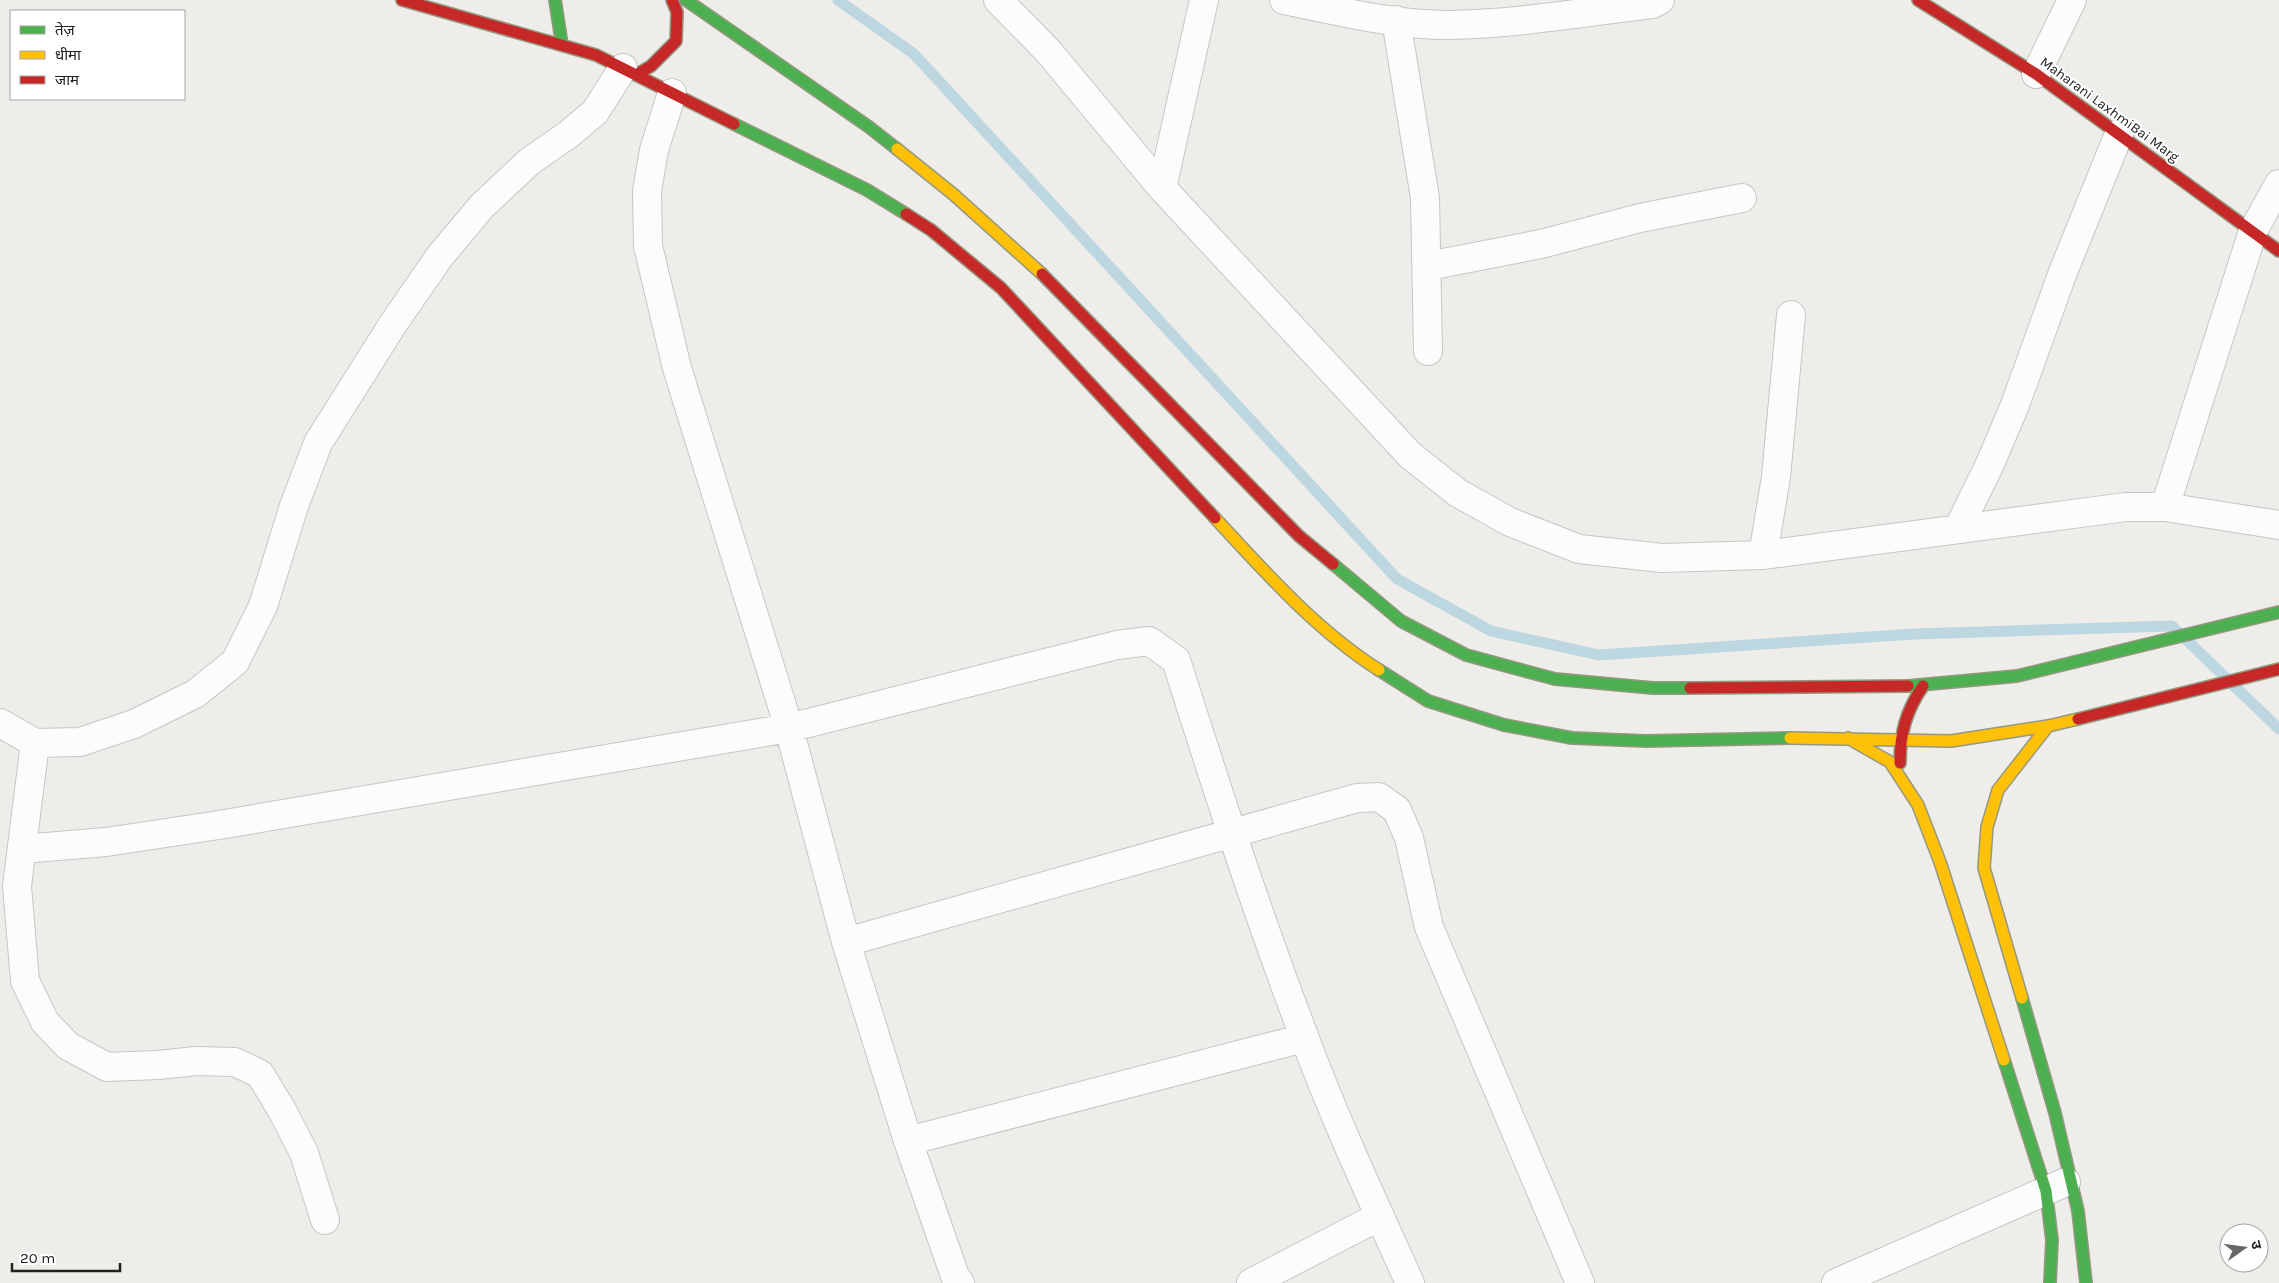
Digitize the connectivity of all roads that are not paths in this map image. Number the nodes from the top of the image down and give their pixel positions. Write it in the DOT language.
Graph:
graph roads {
  1 [pos="402,0"];
  2 [pos="555,0"];
  3 [pos="672,0"];
  4 [pos="686,0"];
  5 [pos="998,0"];
  6 [pos="1204,0"];
  7 [pos="1284,0"];
  8 [pos="1660,0"];
  9 [pos="1918,0"];
  10 [pos="2072,0"];
  11 [pos="1396,20"];
  12 [pos="562,45"];
  13 [pos="630,72"];
  14 [pos="2036,74"];
  15 [pos="672,93"];
  16 [pos="2119,134"];
  17 [pos="2279,184"];
  18 [pos="1162,188"];
  19 [pos="1742,198"];
  20 [pos="2253,231"];
  21 [pos="2279,251"];
  22 [pos="1428,266"];
  23 [pos="1791,314"];
  24 [pos="1428,351"];
  25 [pos="2166,507"];
  26 [pos="2279,525"];
  27 [pos="1958,528"];
  28 [pos="1762,555"];
  29 [pos="2279,612"];
  30 [pos="2279,669"];
  31 [pos="1923,686"];
  32 [pos="0,723"];
  33 [pos="2048,726"];
  34 [pos="789,728"];
  35 [pos="1848,738"];
  36 [pos="1901,740"];
  37 [pos="35,743"];
  38 [pos="1900,777"];
  39 [pos="1233,833"];
  40 [pos="22,849"];
  41 [pos="8,886"];
  42 [pos="846,942"];
  43 [pos="1304,1038"];
  44 [pos="908,1141"];
  45 [pos="2071,1180"];
  46 [pos="2046,1191"];
  47 [pos="1380,1216"];
  48 [pos="325,1220"];
  49 [pos="960,1283"];
  50 [pos="1251,1283"];
  51 [pos="1410,1283"];
  52 [pos="1580,1283"];
  53 [pos="1836,1283"];
  54 [pos="2050,1283"];
  55 [pos="2086,1283"];
  1 -- 12 [label="main road"];
  2 -- 12 [label="main road"];
  3 -- 13 [label="main road"];
  4 -- 31 [label="main road"];
  5 -- 18 [label="street"];
  6 -- 18 [label="street"];
  7 -- 11 [label="street"];
  8 -- 11 [label="street"];
  9 -- 14 [label="main road, Maharani LaxhmiBai Marg"];
  10 -- 14 [label="street"];
  11 -- 22 [label="street"];
  12 -- 13 [label="main road"];
  13 -- 15 [label="main road"];
  13 -- 37 [label="street"];
  14 -- 16 [label="main road, Maharani LaxhmiBai Marg"];
  15 -- 34 [label="street"];
  15 -- 35 [label="main road"];
  16 -- 20 [label="main road, Maharani LaxhmiBai Marg"];
  16 -- 27 [label="street"];
  17 -- 20 [label="street"];
  18 -- 28 [label="street"];
  19 -- 22 [label="street"];
  20 -- 21 [label="main road, Maharani LaxhmiBai Marg"];
  20 -- 25 [label="street"];
  22 -- 24 [label="street"];
  23 -- 28 [label="street"];
  25 -- 26 [label="street"];
  25 -- 27 [label="street"];
  27 -- 28 [label="street"];
  29 -- 31 [label="main road"];
  30 -- 33 [label="main road"];
  31 -- 36 [label="main road"];
  32 -- 37 [label="street"];
  33 -- 36 [label="main road"];
  33 -- 45 [label="main road"];
  34 -- 39 [label="street"];
  34 -- 40 [label="street"];
  34 -- 42 [label="street"];
  35 -- 36 [label="main road"];
  35 -- 38 [label="main road"];
  36 -- 38 [label="main road"];
  37 -- 40 [label="street"];
  38 -- 46 [label="main road"];
  39 -- 42 [label="street"];
  39 -- 43 [label="street"];
  39 -- 52 [label="street"];
  40 -- 41 [label="street"];
  41 -- 48 [label="street"];
  42 -- 44 [label="street"];
  43 -- 44 [label="street"];
  43 -- 47 [label="street"];
  44 -- 49 [label="street"];
  45 -- 46 [label="street"];
  45 -- 55 [label="main road"];
  46 -- 53 [label="street"];
  46 -- 54 [label="main road"];
  47 -- 50 [label="street"];
  47 -- 51 [label="street"];
}
